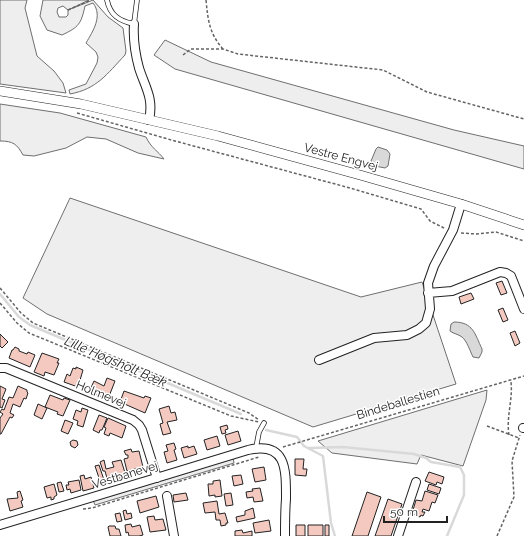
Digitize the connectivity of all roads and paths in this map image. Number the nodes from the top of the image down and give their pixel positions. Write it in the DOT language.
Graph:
graph roads {
  1 [pos="91,0"];
  2 [pos="107,0"];
  3 [pos="137,0"];
  4 [pos="206,0"];
  5 [pos="68,10"];
  6 [pos="134,24"];
  7 [pos="223,49"];
  8 [pos="182,55"];
  9 [pos="0,91"];
  10 [pos="72,112"];
  11 [pos="524,119"];
  12 [pos="149,120"];
  13 [pos="461,204"];
  14 [pos="524,224"];
  15 [pos="452,230"];
  16 [pos="524,241"];
  17 [pos="0,288"];
  18 [pos="428,293"];
  19 [pos="0,303"];
  20 [pos="524,309"];
  21 [pos="319,360"];
  22 [pos="0,368"];
  23 [pos="524,376"];
  24 [pos="511,382"];
  25 [pos="264,423"];
  26 [pos="487,426"];
  27 [pos="524,428"];
  28 [pos="509,435"];
  29 [pos="518,438"];
  30 [pos="256,448"];
  31 [pos="277,449"];
  32 [pos="259,457"];
  33 [pos="166,476"];
  34 [pos="156,478"];
  35 [pos="416,482"];
  36 [pos="169,485"];
  37 [pos="167,496"];
  38 [pos="79,510"];
  39 [pos="0,525"];
  40 [pos="174,536"];
  41 [pos="285,536"];
  42 [pos="398,536"];
  43 [pos="497,536"];
  1 -- 5 [label="path"];
  2 -- 6 [label="lane"];
  3 -- 6 [label="lane"];
  4 -- 7 [label="path"];
  6 -- 12 [label="street"];
  7 -- 8 [label="path"];
  7 -- 11 [label="path"];
  9 -- 12 [label="street, Vestre Engvej"];
  10 -- 15 [label="path"];
  12 -- 13 [label="street, Vestre Engvej"];
  13 -- 14 [label="street, Vestre Engvej"];
  13 -- 15 [label="street"];
  15 -- 16 [label="path"];
  15 -- 18 [label="street"];
  17 -- 25 [label="path"];
  18 -- 20 [label="street"];
  18 -- 21 [label="street"];
  19 -- 25 [label="path"];
  22 -- 34 [label="street, Holmevej"];
  23 -- 31 [label="path, Bindeballestien"];
  24 -- 28 [label="path"];
  25 -- 30 [label="lane"];
  26 -- 28 [label="path"];
  27 -- 29 [label="path"];
  28 -- 29 [label="path"];
  29 -- 43 [label="path"];
  30 -- 33 [label="street, Vestbanevej"];
  30 -- 41 [label="street"];
  32 -- 36 [label="path"];
  33 -- 34 [label="street, Vestbanevej"];
  33 -- 36 [label="path"];
  34 -- 39 [label="street, Vestbanevej"];
  35 -- 42 [label="street"];
  36 -- 38 [label="path"];
  37 -- 40 [label="street"];
}
